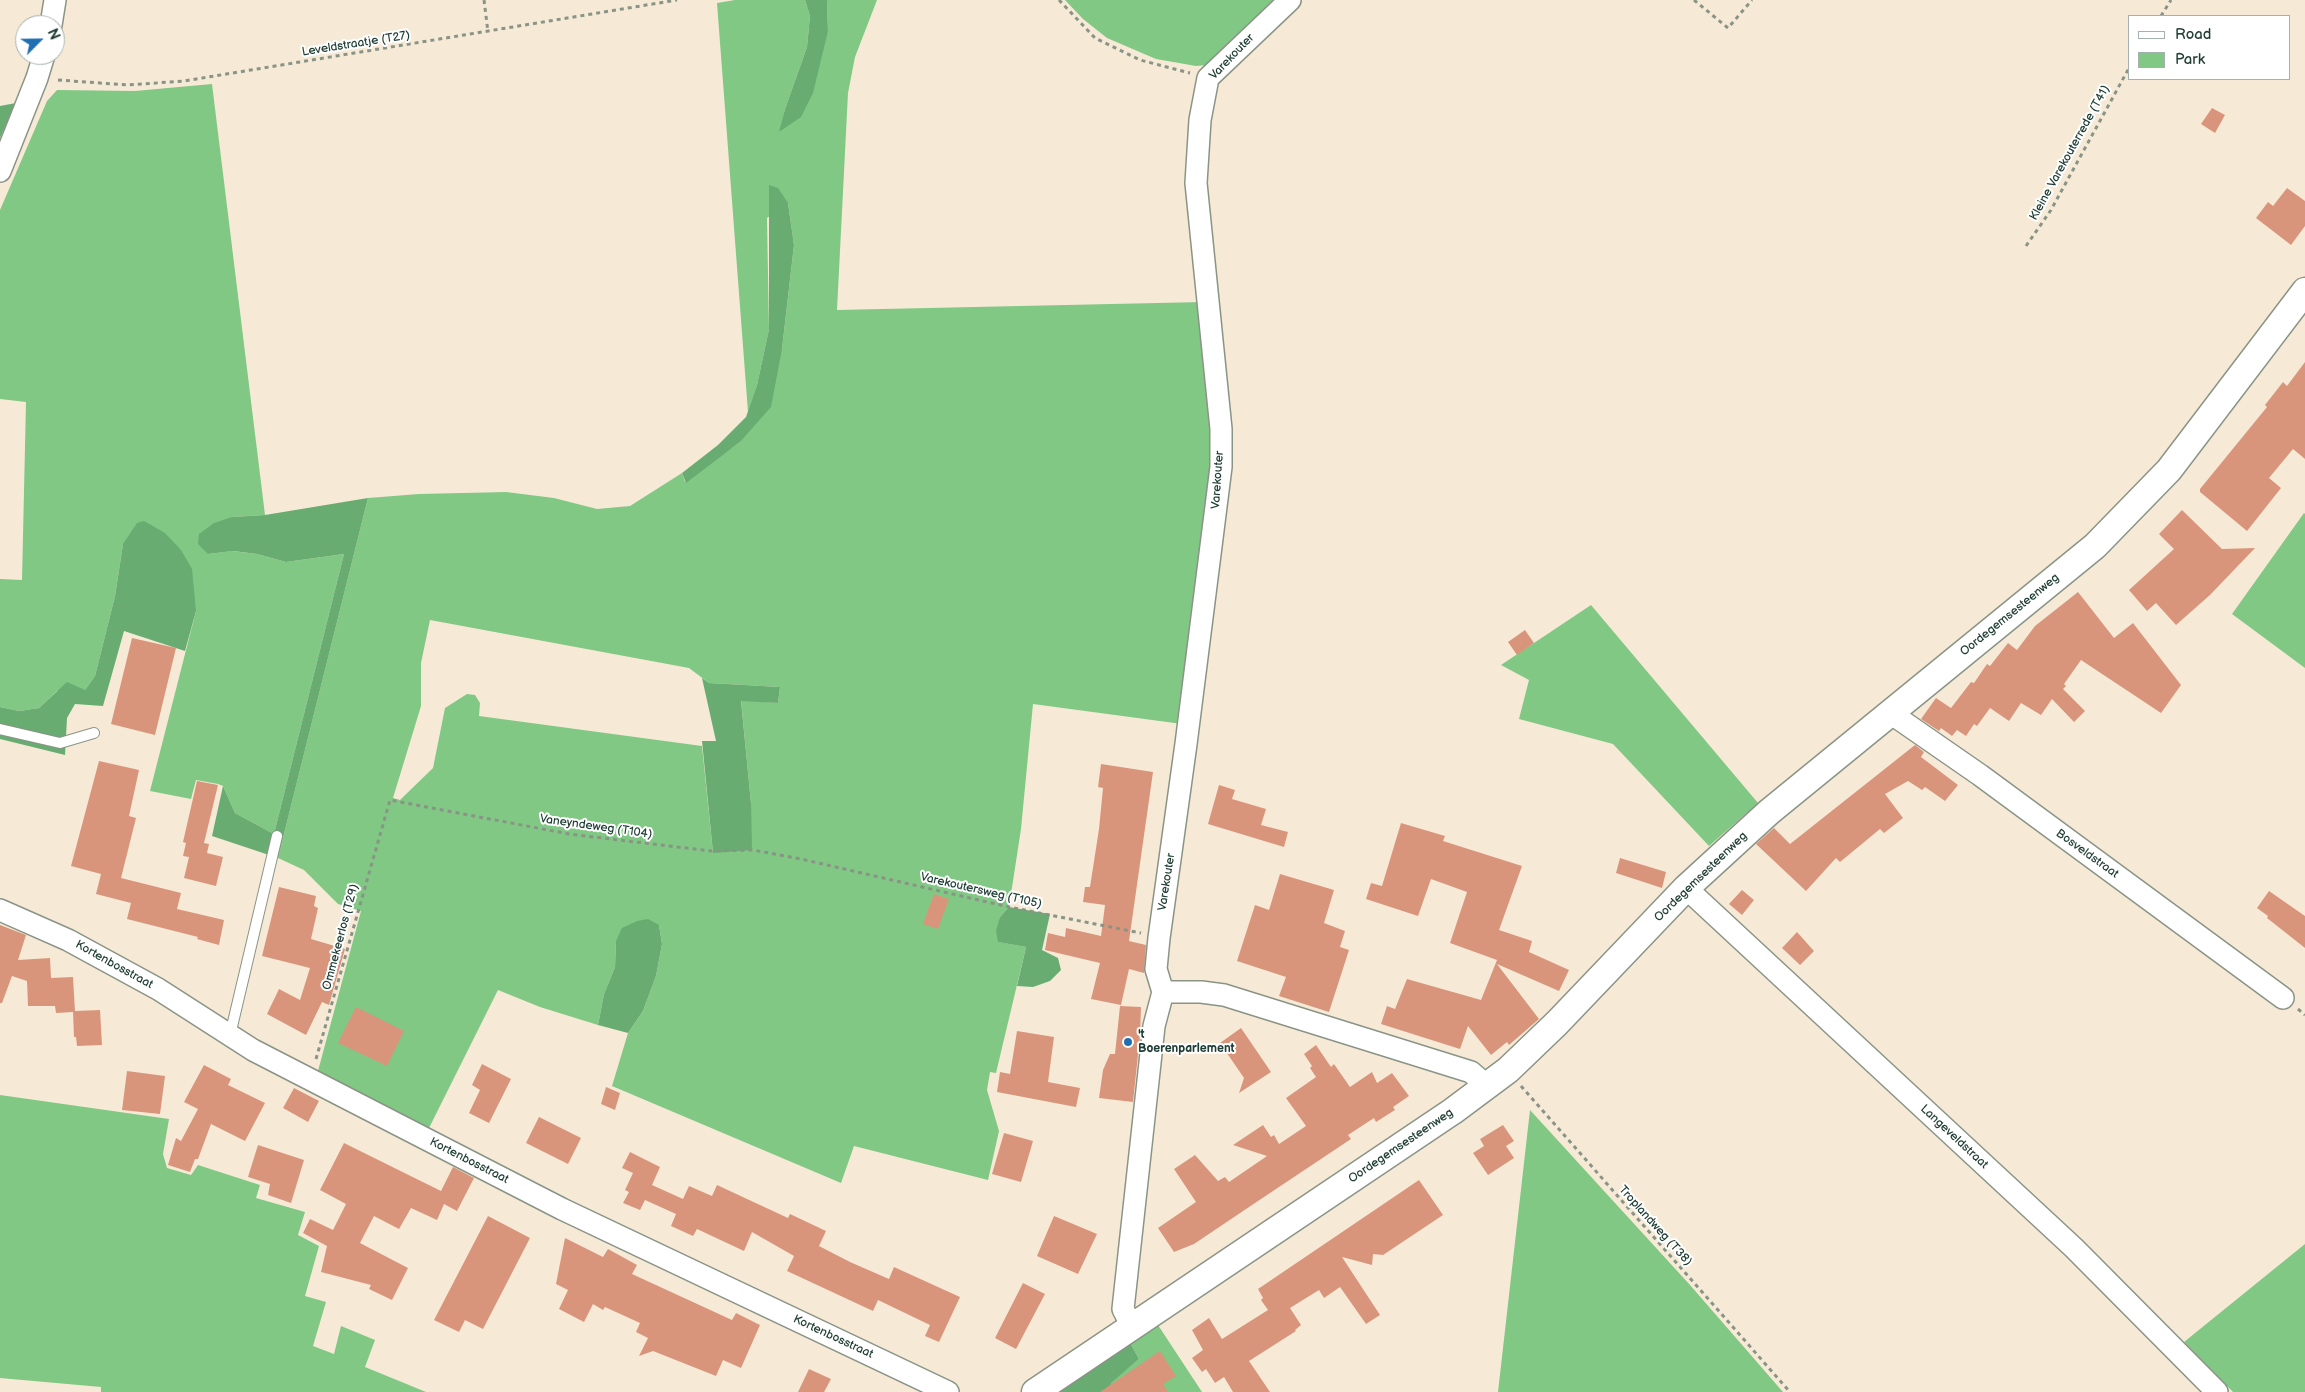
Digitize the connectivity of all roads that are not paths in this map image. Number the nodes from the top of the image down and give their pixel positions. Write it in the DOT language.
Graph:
graph roads {
  1 [pos="55,0"];
  2 [pos="1290,0"];
  3 [pos="53,15"];
  4 [pos="41,65"];
  5 [pos="0,171"];
  6 [pos="2305,291"];
  7 [pos="1889,712"];
  8 [pos="0,729"];
  9 [pos="94,733"];
  10 [pos="277,836"];
  11 [pos="1686,888"];
  12 [pos="0,910"];
  13 [pos="1163,992"];
  14 [pos="2283,998"];
  15 [pos="230,1035"];
  16 [pos="1486,1086"];
  17 [pos="1132,1327"];
  18 [pos="948,1392"];
  19 [pos="1035,1392"];
  20 [pos="2217,1392"];
  1 -- 3 [label="street"];
  2 -- 13 [label="street, Varekouter"];
  4 -- 5 [label="street"];
  6 -- 7 [label="street, Oordegemsesteenweg"];
  7 -- 11 [label="street, Oordegemsesteenweg"];
  7 -- 14 [label="street, Bosveldstraat"];
  8 -- 9 [label="lane"];
  10 -- 15 [label="lane"];
  11 -- 16 [label="street, Oordegemsesteenweg"];
  11 -- 20 [label="street, Langeveldstraat"];
  12 -- 15 [label="street, Kortenbosstraat"];
  13 -- 16 [label="street"];
  13 -- 17 [label="street"];
  15 -- 18 [label="street, Kortenbosstraat"];
  16 -- 17 [label="street, Oordegemsesteenweg"];
  17 -- 19 [label="street, Oordegemsesteenweg"];
}
